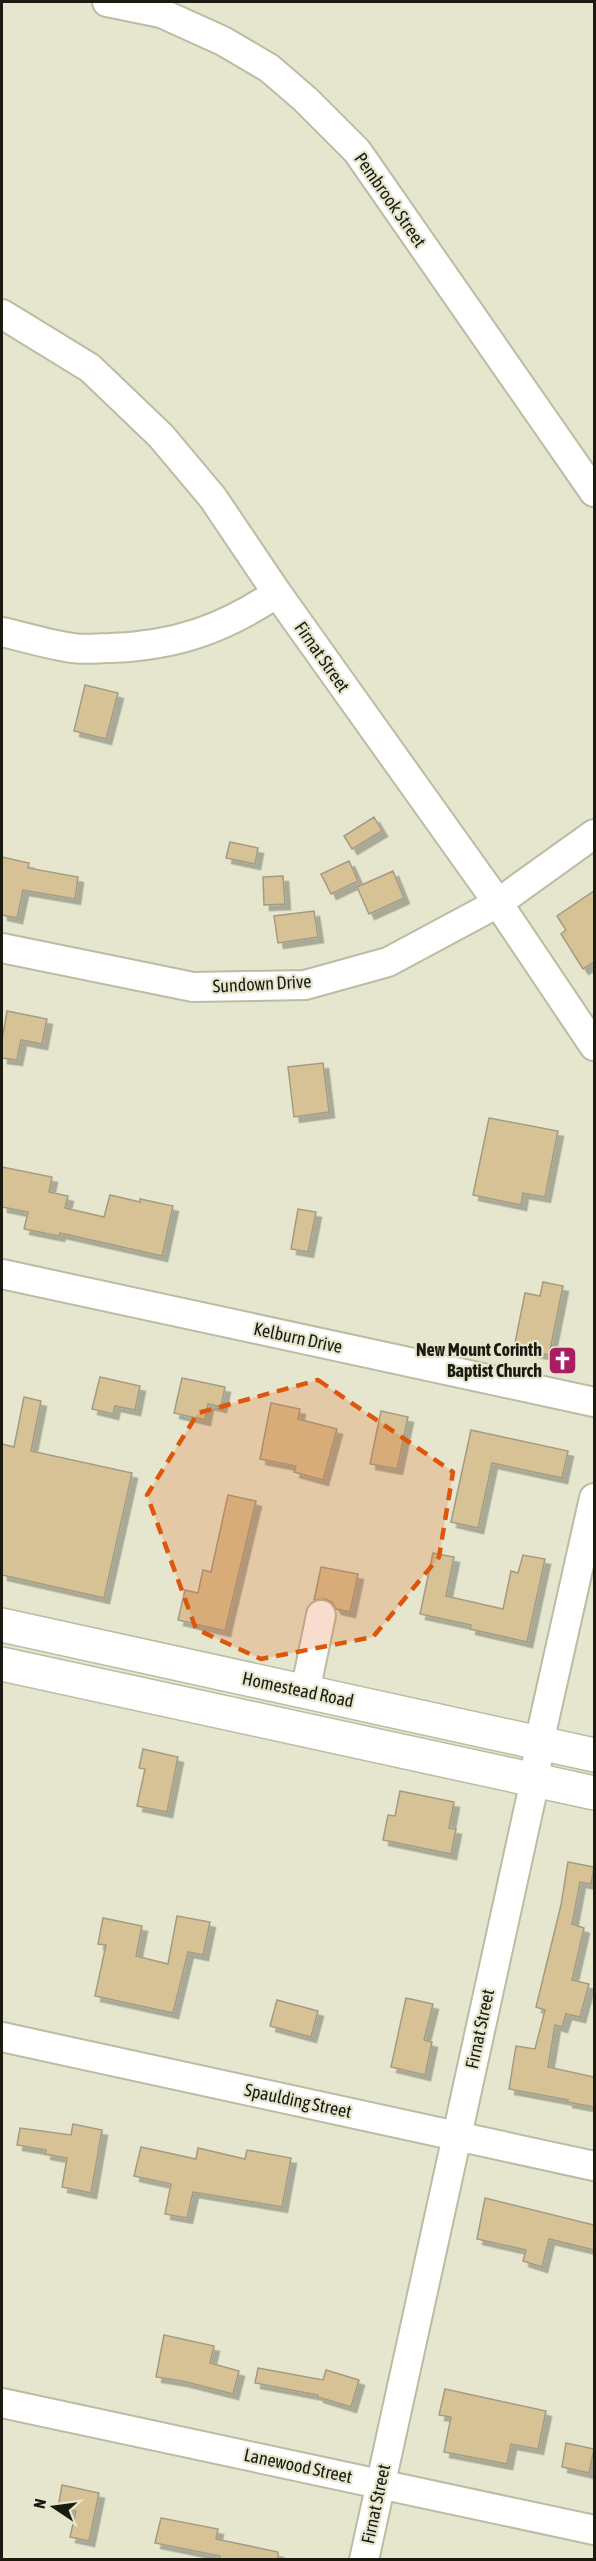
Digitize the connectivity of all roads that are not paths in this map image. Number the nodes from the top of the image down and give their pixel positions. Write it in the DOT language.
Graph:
graph roads {
  1 [pos="107,2"];
  2 [pos="2,314"];
  3 [pos="594,492"];
  4 [pos="277,593"];
  5 [pos="2,632"];
  6 [pos="594,834"];
  7 [pos="498,903"];
  8 [pos="2,948"];
  9 [pos="594,1046"];
  10 [pos="2,1274"];
  11 [pos="594,1402"];
  12 [pos="594,1498"];
  13 [pos="321,1615"];
  14 [pos="2,1627"];
  15 [pos="2,1664"];
  16 [pos="305,1692"];
  17 [pos="539,1743"];
  18 [pos="594,1755"];
  19 [pos="535,1780"];
  20 [pos="594,1793"];
  21 [pos="2,2037"];
  22 [pos="457,2136"];
  23 [pos="594,2166"];
  24 [pos="2,2403"];
  25 [pos="380,2483"];
  26 [pos="594,2530"];
  27 [pos="364,2559"];
  1 -- 3 [label="street, Pembrook Street"];
  2 -- 4 [label="street, Firnat Street"];
  4 -- 5 [label="street"];
  4 -- 7 [label="street, Firnat Street"];
  6 -- 7 [label="street, Sundown Drive"];
  7 -- 8 [label="street, Sundown Drive"];
  7 -- 9 [label="street, Firnat Street"];
  10 -- 11 [label="street, Kelburn Drive"];
  12 -- 17 [label="street, Firnat Street"];
  13 -- 16 [label="street"];
  14 -- 16 [label="main road, Homestead Road"];
  15 -- 19 [label="main road, Homestead Road"];
  16 -- 17 [label="main road, Homestead Road"];
  17 -- 18 [label="main road, Homestead Road"];
  17 -- 19 [label="street, Firnat Street"];
  19 -- 20 [label="main road, Homestead Road"];
  19 -- 22 [label="street, Firnat Street"];
  21 -- 22 [label="street, Spaulding Street"];
  22 -- 23 [label="street, Spaulding Street"];
  22 -- 25 [label="street, Firnat Street"];
  24 -- 25 [label="street, Lanewood Street"];
  25 -- 26 [label="street, Lanewood Street"];
  25 -- 27 [label="street, Firnat Street"];
}
